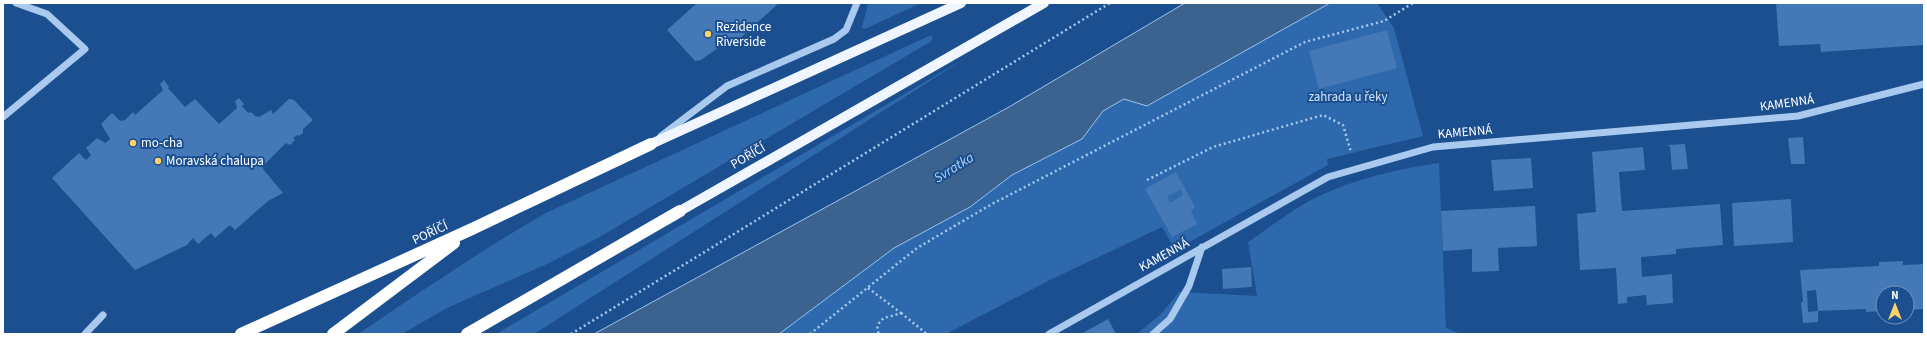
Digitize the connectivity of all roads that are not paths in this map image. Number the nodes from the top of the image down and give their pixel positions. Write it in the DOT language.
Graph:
graph roads {
  1 [pos="16,3"];
  2 [pos="857,3"];
  3 [pos="961,3"];
  4 [pos="1037,5"];
  5 [pos="1924,84"];
  6 [pos="3,117"];
  7 [pos="651,144"];
  8 [pos="680,211"];
  9 [pos="472,229"];
  10 [pos="1202,247"];
  11 [pos="103,315"];
  12 [pos="85,334"];
  13 [pos="241,334"];
  14 [pos="334,334"];
  15 [pos="466,334"];
  16 [pos="1049,334"];
  17 [pos="1153,334"];
  1 -- 6 [label="street"];
  2 -- 7 [label="street, POŘÍČÍ"];
  3 -- 7 [label="main road, POŘÍČÍ"];
  4 -- 8 [label="main road, POŘÍČÍ"];
  5 -- 10 [label="street, KAMENNÁ"];
  7 -- 9 [label="highway, POŘÍČÍ"];
  8 -- 15 [label="highway, POŘÍČÍ"];
  9 -- 13 [label="highway, POŘÍČÍ"];
  9 -- 14 [label="highway"];
  10 -- 16 [label="street, KAMENNÁ"];
  10 -- 17 [label="street"];
  11 -- 12 [label="street"];
}
